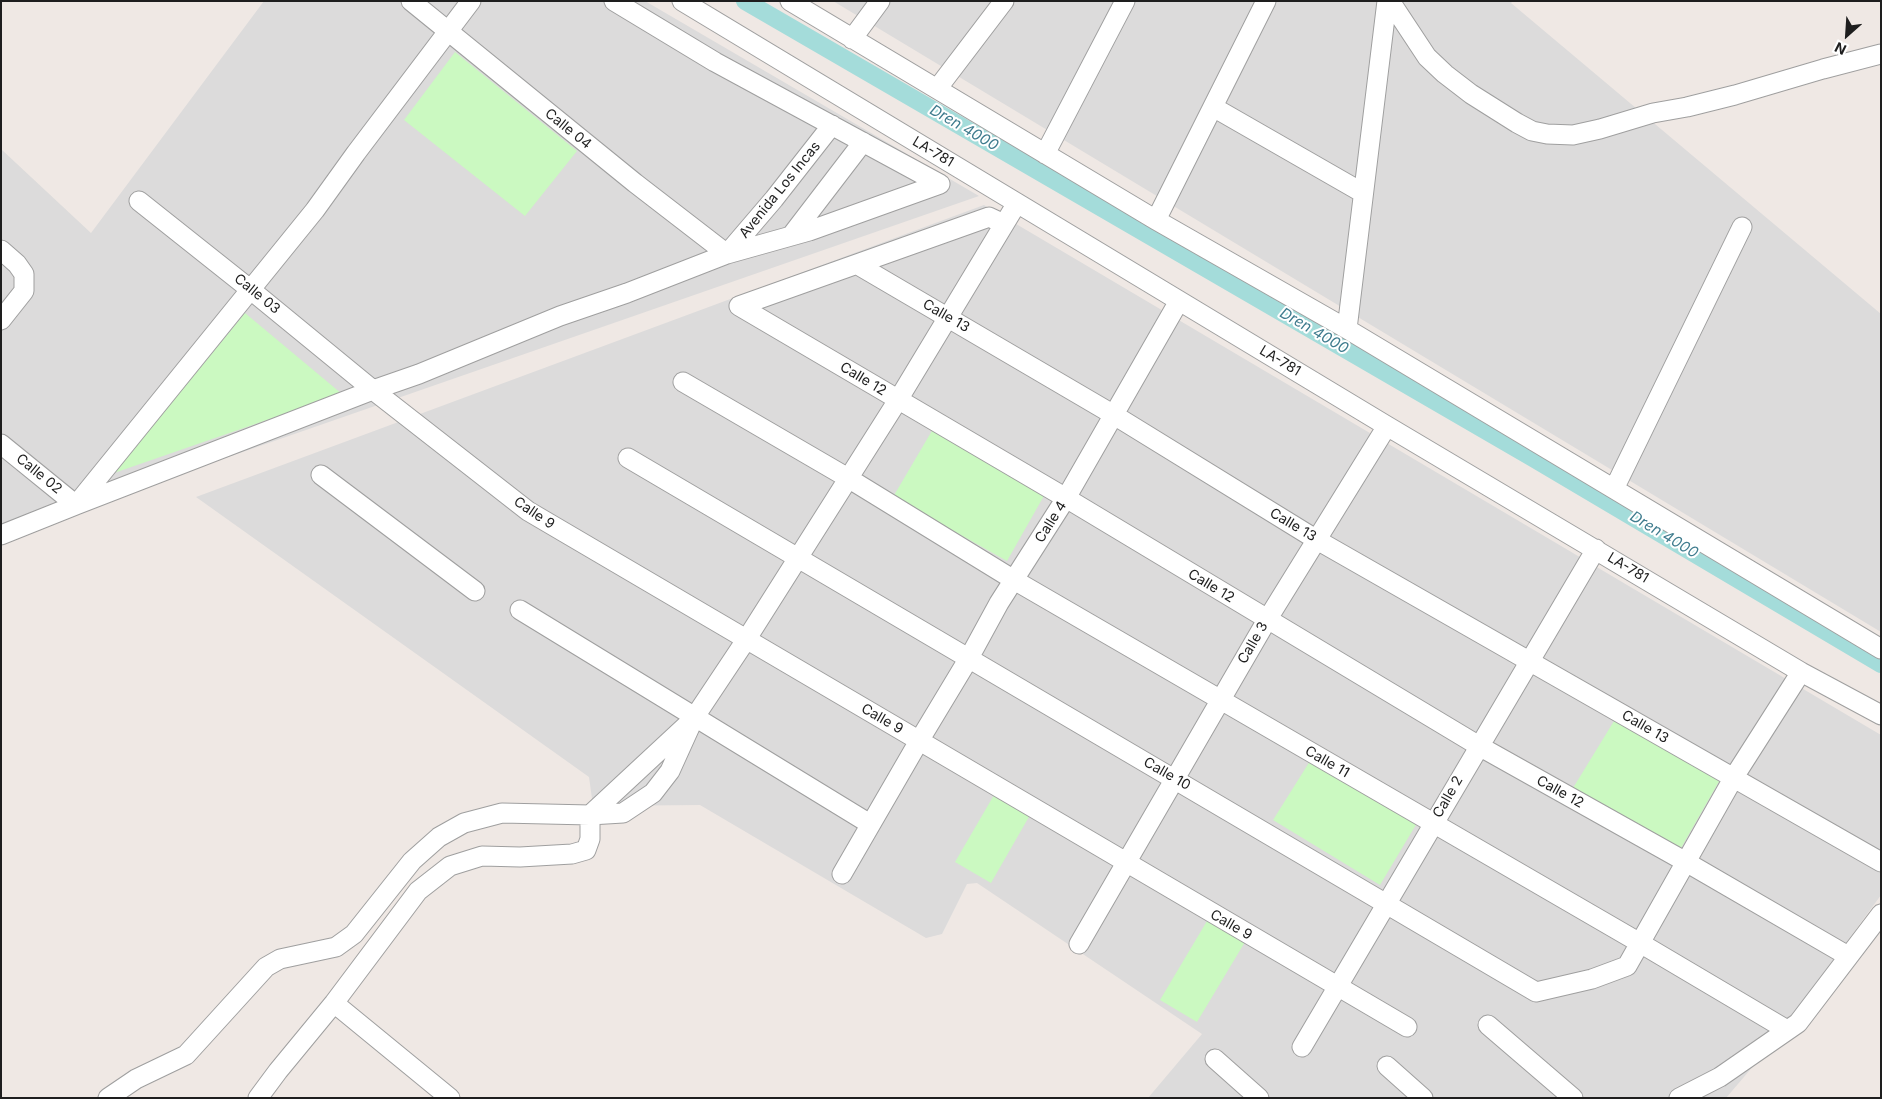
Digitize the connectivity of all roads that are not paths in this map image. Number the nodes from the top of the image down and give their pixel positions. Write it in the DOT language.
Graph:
graph roads {
  1 [pos="411,1"];
  2 [pos="471,1"];
  3 [pos="614,1"];
  4 [pos="682,1"];
  5 [pos="790,1"];
  6 [pos="880,1"];
  7 [pos="1004,1"];
  8 [pos="1125,1"];
  9 [pos="1266,1"];
  10 [pos="1388,1"];
  11 [pos="448,32"];
  12 [pos="852,39"];
  13 [pos="1881,54"];
  14 [pos="937,89"];
  15 [pos="1213,107"];
  16 [pos="832,125"];
  17 [pos="863,142"];
  18 [pos="1045,154"];
  19 [pos="1363,193"];
  20 [pos="139,201"];
  21 [pos="1017,203"];
  22 [pos="1156,220"];
  23 [pos="1004,224"];
  24 [pos="1742,227"];
  25 [pos="791,236"];
  26 [pos="1,250"];
  27 [pos="728,254"];
  28 [pos="858,265"];
  29 [pos="252,290"];
  30 [pos="1180,301"];
  31 [pos="947,317"];
  32 [pos="1,320"];
  33 [pos="1347,329"];
  34 [pos="684,382"];
  35 [pos="373,390"];
  36 [pos="898,400"];
  37 [pos="1114,415"];
  38 [pos="1387,426"];
  39 [pos="1,444"];
  40 [pos="628,458"];
  41 [pos="321,475"];
  42 [pos="848,478"];
  43 [pos="1614,489"];
  44 [pos="1066,498"];
  45 [pos="76,505"];
  46 [pos="1,535"];
  47 [pos="1317,540"];
  48 [pos="1596,549"];
  49 [pos="797,558"];
  50 [pos="1014,580"];
  51 [pos="475,591"];
  52 [pos="520,610"];
  53 [pos="1267,620"];
  54 [pos="746,640"];
  55 [pos="1881,649"];
  56 [pos="969,658"];
  57 [pos="1529,661"];
  58 [pos="1801,672"];
  59 [pos="1220,700"];
  60 [pos="1881,715"];
  61 [pos="694,718"];
  62 [pos="919,741"];
  63 [pos="1478,746"];
  64 [pos="1734,777"];
  65 [pos="1174,778"];
  66 [pos="590,815"];
  67 [pos="1433,823"];
  68 [pos="870,824"];
  69 [pos="1686,862"];
  70 [pos="1881,862"];
  71 [pos="1125,863"];
  72 [pos="842,874"];
  73 [pos="1386,902"];
  74 [pos="1881,914"];
  75 [pos="1640,943"];
  76 [pos="1079,944"];
  77 [pos="1848,956"];
  78 [pos="1338,986"];
  79 [pos="334,1003"];
  80 [pos="1488,1025"];
  81 [pos="1407,1027"];
  82 [pos="1787,1030"];
  83 [pos="1302,1047"];
  84 [pos="1215,1058"];
  85 [pos="1387,1066"];
  86 [pos="108,1098"];
  87 [pos="258,1098"];
  88 [pos="450,1098"];
  89 [pos="1259,1098"];
  90 [pos="1423,1098"];
  91 [pos="1573,1098"];
  92 [pos="1680,1098"];
  1 -- 11 [label="street, Calle 04"];
  2 -- 11 [label="street"];
  3 -- 16 [label="street"];
  4 -- 21 [label="street, LA-781 / LA-781"];
  5 -- 12 [label="street"];
  6 -- 12 [label="street"];
  7 -- 14 [label="street"];
  8 -- 18 [label="street"];
  9 -- 15 [label="street"];
  10 -- 13 [label="street"];
  10 -- 19 [label="street"];
  11 -- 27 [label="street, Calle 04"];
  11 -- 29 [label="street"];
  12 -- 14 [label="street"];
  14 -- 18 [label="street"];
  15 -- 19 [label="street"];
  15 -- 22 [label="street"];
  16 -- 17 [label="street"];
  16 -- 27 [label="street, Avenida Los Incas"];
  17 -- 25 [label="street"];
  17 -- 25 [label="street"];
  18 -- 22 [label="street"];
  19 -- 33 [label="street"];
  20 -- 29 [label="street, Calle 03"];
  21 -- 23 [label="street"];
  21 -- 30 [label="street, LA-781 / LA-781"];
  22 -- 33 [label="street"];
  23 -- 28 [label="street"];
  23 -- 31 [label="street"];
  24 -- 43 [label="street"];
  25 -- 27 [label="street"];
  26 -- 32 [label="street"];
  27 -- 35 [label="street"];
  28 -- 31 [label="street, Calle 13"];
  28 -- 36 [label="street, Calle 12"];
  29 -- 35 [label="street, Calle 03"];
  29 -- 45 [label="street"];
  30 -- 37 [label="street, Calle 4"];
  30 -- 38 [label="street, LA-781 / LA-781"];
  31 -- 36 [label="street"];
  31 -- 37 [label="street, Calle 13"];
  33 -- 43 [label="street"];
  34 -- 42 [label="street, Calle 11"];
  35 -- 45 [label="street"];
  35 -- 54 [label="street, Calle 9"];
  36 -- 42 [label="street"];
  36 -- 44 [label="street, Calle 12"];
  37 -- 44 [label="street, Calle 4"];
  37 -- 47 [label="street, Calle 13"];
  38 -- 47 [label="street, Calle 3"];
  38 -- 48 [label="street, LA-781 / LA-781"];
  39 -- 45 [label="street, Calle 02"];
  40 -- 49 [label="street, Calle 10"];
  41 -- 51 [label="street"];
  42 -- 49 [label="street"];
  42 -- 50 [label="street, Calle 11"];
  43 -- 55 [label="street"];
  44 -- 50 [label="street, Calle 4"];
  44 -- 53 [label="street, Calle 12"];
  45 -- 46 [label="street"];
  47 -- 53 [label="street, Calle 3"];
  47 -- 57 [label="street, Calle 13"];
  48 -- 57 [label="street, Calle 2"];
  48 -- 58 [label="street, LA-781 / LA-781"];
  49 -- 54 [label="street"];
  49 -- 56 [label="street, Calle 10"];
  50 -- 56 [label="street, Calle 4"];
  50 -- 59 [label="street, Calle 11"];
  52 -- 61 [label="street"];
  53 -- 59 [label="street, Calle 3"];
  53 -- 63 [label="street, Calle 12"];
  54 -- 61 [label="street"];
  54 -- 62 [label="street, Calle 9"];
  56 -- 62 [label="street, Calle 4"];
  56 -- 65 [label="street, Calle 10"];
  57 -- 63 [label="street, Calle 2"];
  57 -- 64 [label="street, Calle 13"];
  58 -- 60 [label="street, LA-781 / LA-781"];
  58 -- 64 [label="street"];
  59 -- 65 [label="street, Calle 3"];
  59 -- 67 [label="street, Calle 11"];
  61 -- 66 [label="street"];
  61 -- 66 [label="street"];
  61 -- 68 [label="street"];
  62 -- 68 [label="street, Calle 4"];
  62 -- 71 [label="street, Calle 9"];
  63 -- 67 [label="street, Calle 2"];
  63 -- 69 [label="street, Calle 12"];
  64 -- 69 [label="street"];
  64 -- 70 [label="street, Calle 13"];
  65 -- 71 [label="street, Calle 3"];
  65 -- 73 [label="street, Calle 10"];
  66 -- 79 [label="street"];
  66 -- 86 [label="street"];
  67 -- 73 [label="street, Calle 2"];
  67 -- 75 [label="street, Calle 11"];
  68 -- 72 [label="street, Calle 4"];
  69 -- 75 [label="street"];
  69 -- 77 [label="street, Calle 12"];
  71 -- 76 [label="street, Calle 3"];
  71 -- 78 [label="street, Calle 9"];
  73 -- 75 [label="street, Calle 10"];
  73 -- 78 [label="street, Calle 2"];
  74 -- 77 [label="street"];
  75 -- 82 [label="street, Calle 11"];
  77 -- 82 [label="street"];
  78 -- 81 [label="street, Calle 9"];
  78 -- 83 [label="street, Calle 2"];
  79 -- 87 [label="street"];
  79 -- 88 [label="street"];
  80 -- 91 [label="street"];
  82 -- 92 [label="street"];
  84 -- 89 [label="street"];
  85 -- 90 [label="street"];
}
